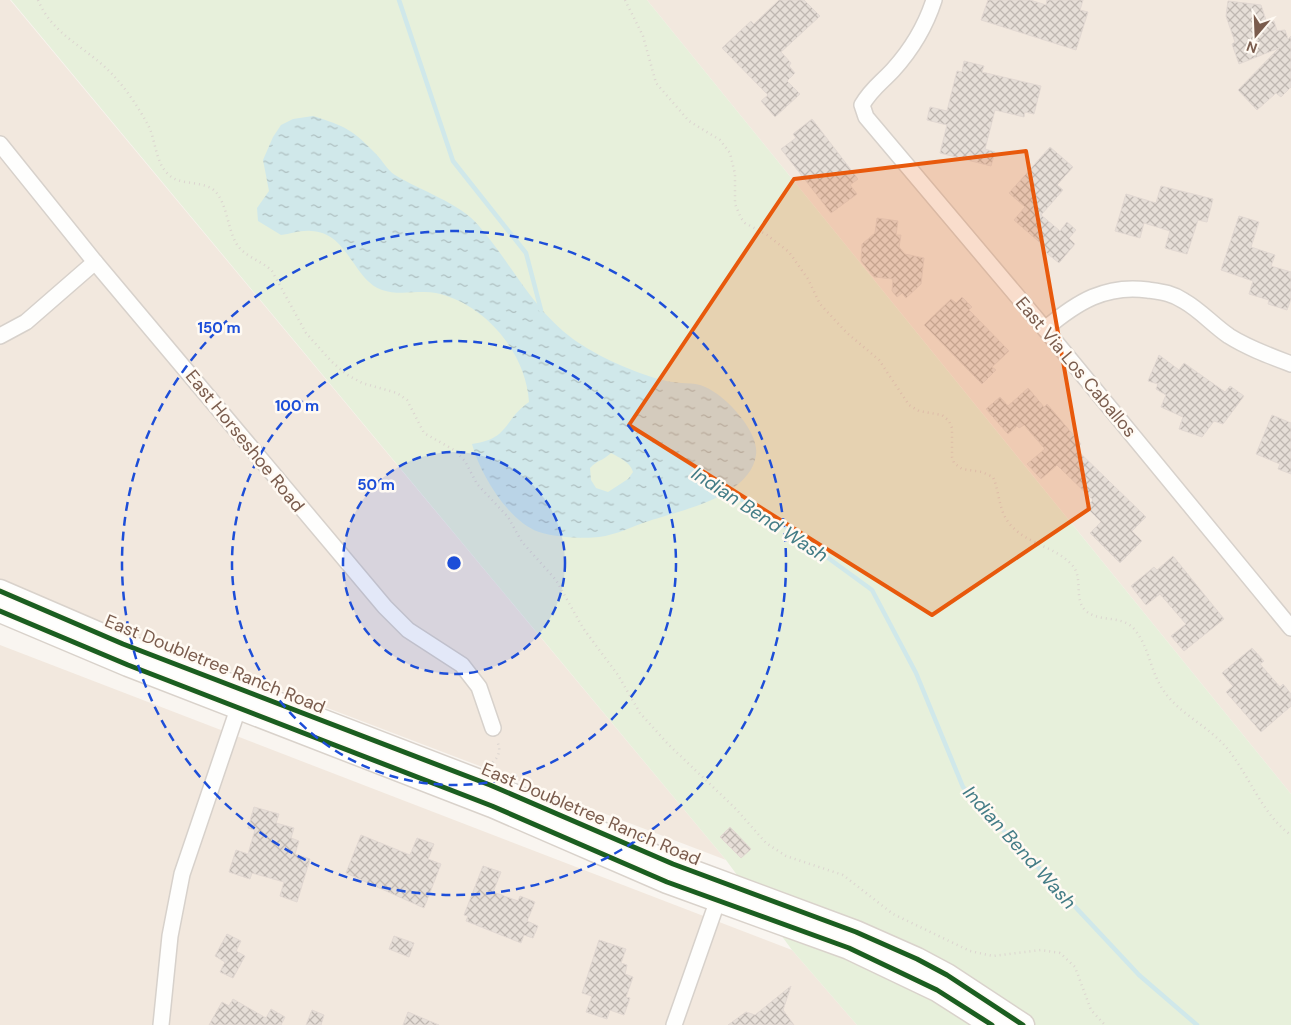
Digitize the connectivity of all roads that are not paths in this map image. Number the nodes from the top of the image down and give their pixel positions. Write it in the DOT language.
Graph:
graph roads {
  1 [pos="934,0"];
  2 [pos="0,144"];
  3 [pos="95,262"];
  4 [pos="1046,329"];
  5 [pos="0,336"];
  6 [pos="1291,364"];
  7 [pos="0,591"];
  8 [pos="0,611"];
  9 [pos="1291,628"];
  10 [pos="120,652"];
  11 [pos="242,699"];
  12 [pos="493,728"];
  13 [pos="487,793"];
  14 [pos="721,892"];
  15 [pos="161,1025"];
  16 [pos="674,1025"];
  17 [pos="992,1025"];
  18 [pos="1023,1025"];
  1 -- 4 [label="street, East Via Los Caballos"];
  2 -- 3 [label="street, East Horseshoe Road"];
  3 -- 5 [label="street"];
  3 -- 12 [label="street, East Horseshoe Road"];
  4 -- 6 [label="street"];
  4 -- 9 [label="street, East Via Los Caballos"];
  7 -- 10 [label="main road, East Doubletree Ranch Road"];
  8 -- 10 [label="main road, East Doubletree Ranch Road"];
  10 -- 11 [label="main road, East Doubletree Ranch Road"];
  11 -- 13 [label="main road, East Doubletree Ranch Road"];
  11 -- 13 [label="main road, East Doubletree Ranch Road"];
  11 -- 15 [label="street"];
  13 -- 14 [label="main road, East Doubletree Ranch Road"];
  14 -- 16 [label="street"];
  14 -- 17 [label="main road, East Doubletree Ranch Road"];
  14 -- 18 [label="main road, East Doubletree Ranch Road"];
}
